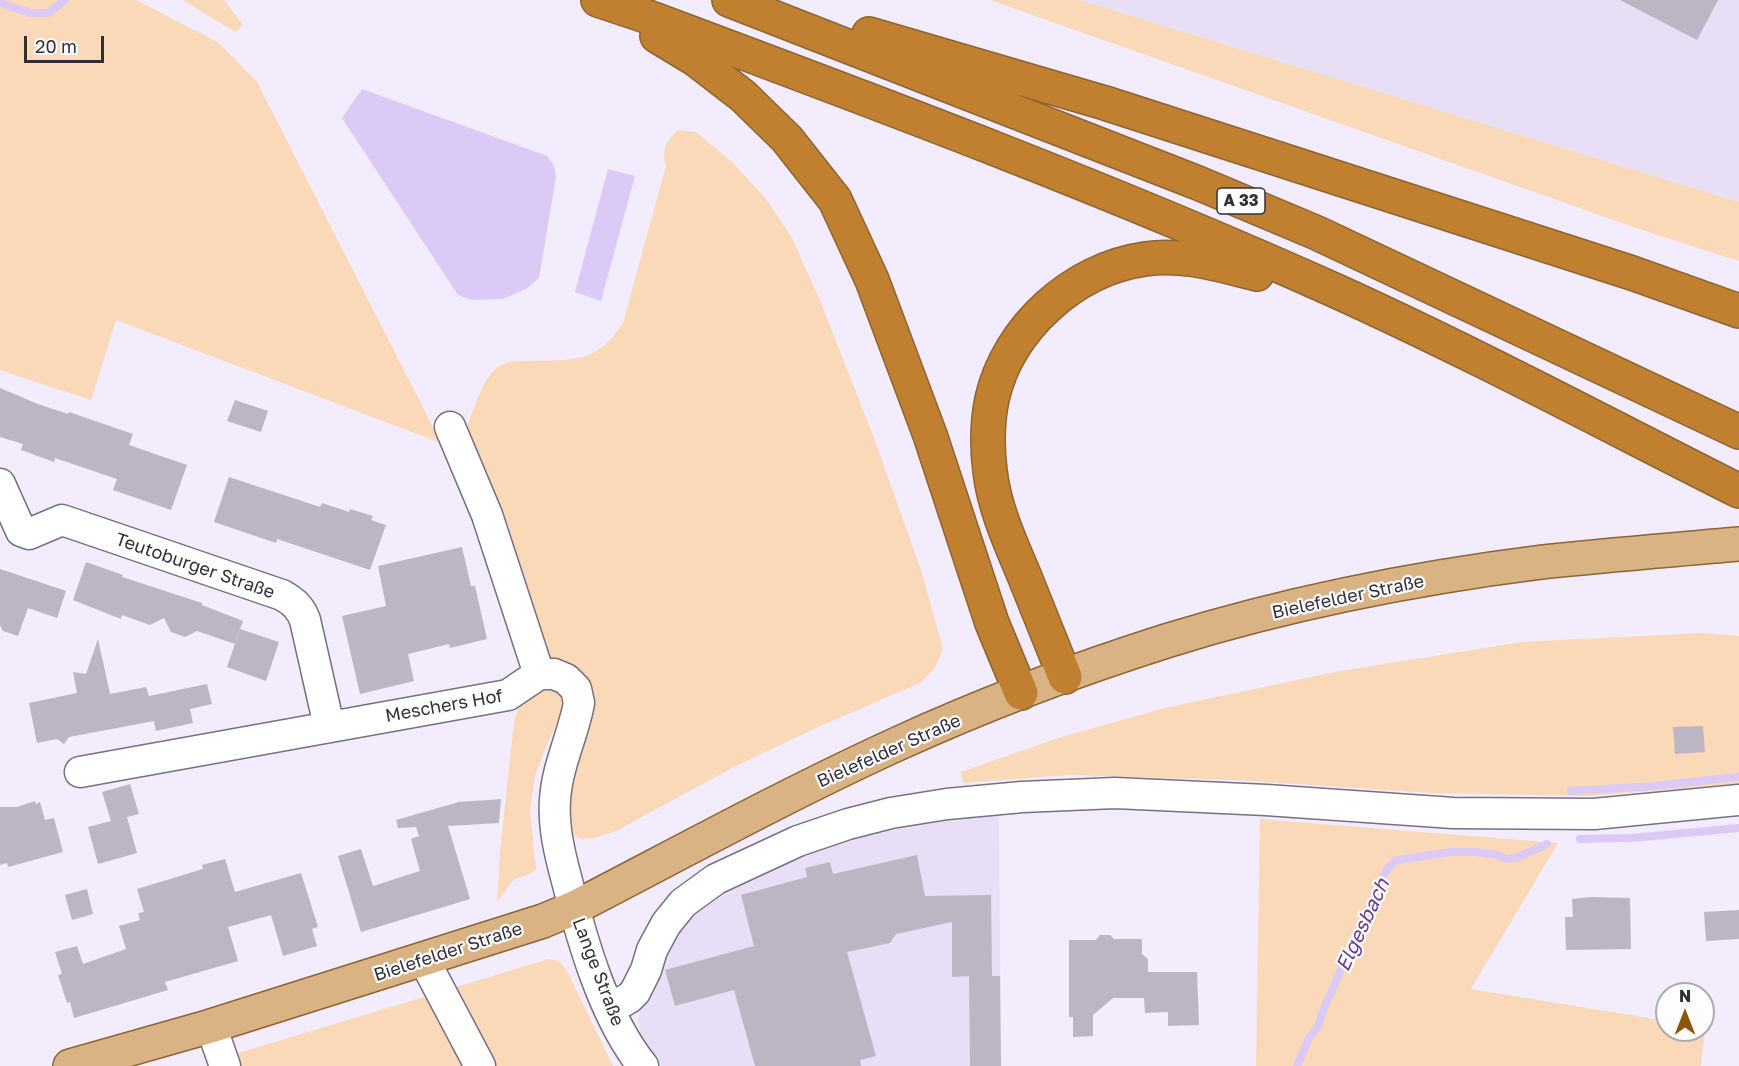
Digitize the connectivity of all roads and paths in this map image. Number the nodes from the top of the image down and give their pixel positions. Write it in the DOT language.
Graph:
graph roads {
  1 [pos="579,0"];
  2 [pos="598,0"];
  3 [pos="729,0"];
  4 [pos="753,0"];
  5 [pos="1335,291"];
  6 [pos="1739,311"];
  7 [pos="450,427"];
  8 [pos="1739,432"];
  9 [pos="0,484"];
  10 [pos="1739,491"];
  11 [pos="1736,544"];
  12 [pos="539,674"];
  13 [pos="1065,677"];
  14 [pos="1021,693"];
  15 [pos="329,726"];
  16 [pos="80,772"];
  17 [pos="1739,800"];
  18 [pos="574,908"];
  19 [pos="424,960"];
  20 [pos="609,1009"];
  21 [pos="211,1026"];
  22 [pos="70,1066"];
  23 [pos="225,1066"];
  24 [pos="480,1066"];
  25 [pos="643,1066"];
  1 -- 14 [label="highway"];
  2 -- 5 [label="highway, A 33"];
  3 -- 8 [label="highway, A 33"];
  4 -- 6 [label="highway"];
  5 -- 10 [label="highway, A 33"];
  5 -- 13 [label="highway"];
  7 -- 12 [label="street"];
  9 -- 15 [label="street, Teutoburger Straße"];
  11 -- 13 [label="main road, Bielefelder Straße"];
  12 -- 15 [label="street, Meschers Hof"];
  12 -- 18 [label="street"];
  13 -- 14 [label="main road, Bielefelder Straße"];
  14 -- 18 [label="main road, Bielefelder Straße"];
  15 -- 16 [label="street, Meschers Hof"];
  17 -- 20 [label="street"];
  18 -- 19 [label="main road, Bielefelder Straße"];
  18 -- 20 [label="street, Lange Straße"];
  19 -- 21 [label="main road, Bielefelder Straße"];
  19 -- 24 [label="street"];
  20 -- 25 [label="street, Lange Straße"];
  21 -- 22 [label="main road, Bielefelder Straße"];
  21 -- 23 [label="street"];
}
